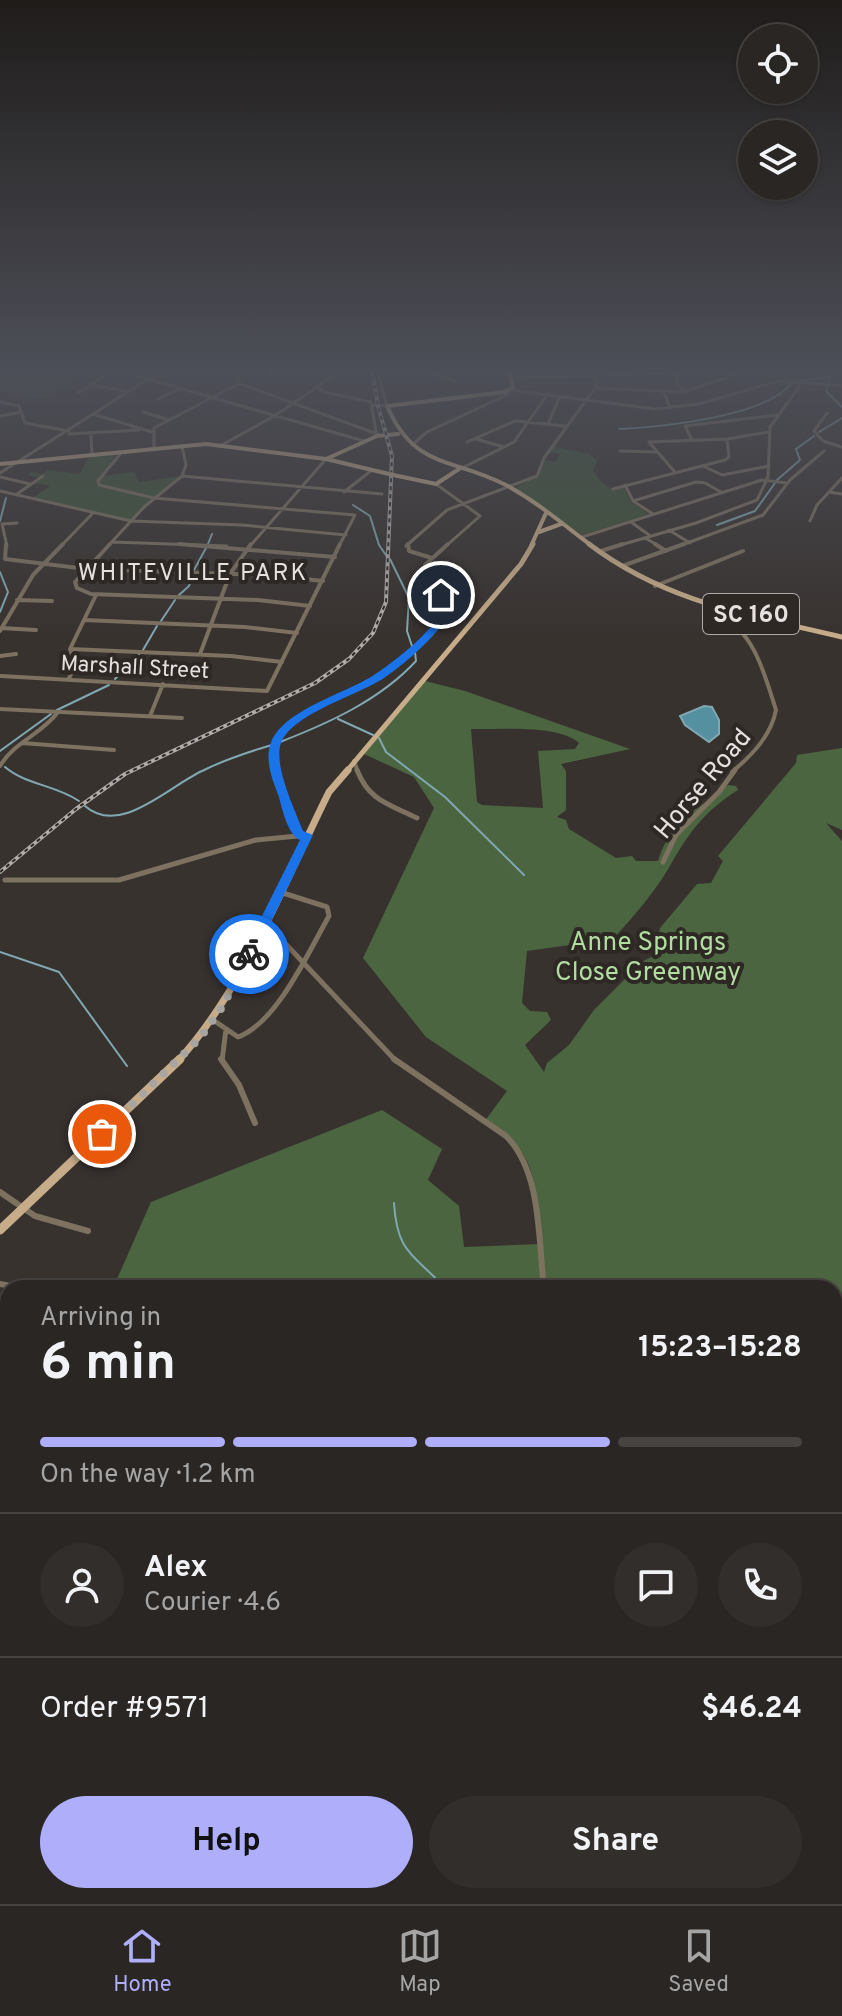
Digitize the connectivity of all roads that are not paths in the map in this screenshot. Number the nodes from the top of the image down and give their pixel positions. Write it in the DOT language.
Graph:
graph roads {
  1 [pos="22,458"];
  2 [pos="71,458"];
  3 [pos="116,458"];
  4 [pos="184,458"];
  5 [pos="317,458"];
  6 [pos="429,458"];
  7 [pos="482,458"];
  8 [pos="544,458"];
  9 [pos="663,458"];
  10 [pos="728,458"];
  11 [pos="769,458"];
  12 [pos="816,458"];
  13 [pos="326,459"];
  14 [pos="0,463"];
  15 [pos="13,463"];
  16 [pos="702,466"];
  17 [pos="769,466"];
  18 [pos="459,469"];
  19 [pos="372,470"];
  20 [pos="674,471"];
  21 [pos="0,475"];
  22 [pos="43,476"];
  23 [pos="182,476"];
  24 [pos="842,478"];
  25 [pos="767,480"];
  26 [pos="787,483"];
  27 [pos="31,484"];
  28 [pos="436,484"];
  29 [pos="625,485"];
  30 [pos="299,488"];
  31 [pos="510,488"];
  32 [pos="613,489"];
  33 [pos="0,491"];
  34 [pos="828,491"];
  35 [pos="344,492"];
  36 [pos="722,493"];
  37 [pos="382,494"];
  38 [pos="842,494"];
  39 [pos="16,495"];
  40 [pos="154,498"];
  41 [pos="633,501"];
  42 [pos="465,503"];
  43 [pos="282,507"];
  44 [pos="93,513"];
  45 [pos="546,513"];
  46 [pos="653,514"];
  47 [pos="131,521"];
  48 [pos="810,521"];
  49 [pos="630,522"];
  50 [pos="17,523"];
  51 [pos="561,524"];
  52 [pos="264,527"];
  53 [pos="668,529"];
  54 [pos="539,532"];
  55 [pos="346,535"];
  56 [pos="647,536"];
  57 [pos="582,537"];
  58 [pos="111,542"];
  59 [pos="690,543"];
  60 [pos="246,549"];
  61 [pos="601,551"];
  62 [pos="666,551"];
  63 [pos="743,551"];
  64 [pos="335,557"];
  65 [pos="432,558"];
  66 [pos="45,563"];
  67 [pos="622,566"];
  68 [pos="87,569"];
  69 [pos="230,574"];
  70 [pos="323,581"];
  71 [pos="658,587"];
  72 [pos="96,595"];
  73 [pos="220,599"];
  74 [pos="17,600"];
  75 [pos="52,601"];
  76 [pos="310,606"];
  77 [pos="718,606"];
  78 [pos="84,620"];
  79 [pos="211,626"];
  80 [pos="0,630"];
  81 [pos="36,630"];
  82 [pos="297,633"];
  83 [pos="842,637"];
  84 [pos="70,649"];
  85 [pos="16,654"];
  86 [pos="200,654"];
  87 [pos="0,656"];
  88 [pos="282,662"];
  89 [pos="0,676"];
  90 [pos="68,680"];
  91 [pos="163,684"];
  92 [pos="0,709"];
  93 [pos="58,712"];
  94 [pos="150,716"];
  95 [pos="182,718"];
  96 [pos="22,743"];
  97 [pos="114,750"];
  98 [pos="354,761"];
  99 [pos="0,766"];
  100 [pos="417,818"];
  101 [pos="303,835"];
  102 [pos="663,862"];
  103 [pos="5,880"];
  104 [pos="279,891"];
  105 [pos="264,922"];
  106 [pos="303,960"];
  107 [pos="213,1020"];
  108 [pos="226,1029"];
  109 [pos="255,1123"];
  110 [pos="0,1192"];
  111 [pos="23,1208"];
  112 [pos="0,1230"];
  113 [pos="88,1231"];
  114 [pos="543,1280"];
  1 -- 15 [label="street"];
  2 -- 15 [label="main road"];
  3 -- 40 [label="street"];
  4 -- 23 [label="street"];
  5 -- 13 [label="main road"];
  6 -- 18 [label="main road"];
  7 -- 18 [label="street"];
  8 -- 31 [label="street"];
  9 -- 20 [label="street"];
  10 -- 16 [label="street"];
  11 -- 17 [label="street"];
  12 -- 26 [label="street"];
  13 -- 19 [label="main road"];
  13 -- 30 [label="street"];
  14 -- 15 [label="main road"];
  15 -- 21 [label="street"];
  16 -- 17 [label="street"];
  16 -- 20 [label="street"];
  17 -- 25 [label="street"];
  18 -- 28 [label="main road"];
  18 -- 31 [label="main road"];
  19 -- 28 [label="main road, bridge"];
  19 -- 35 [label="street"];
  20 -- 29 [label="street"];
  21 -- 27 [label="street"];
  22 -- 27 [label="street"];
  23 -- 30 [label="street"];
  23 -- 40 [label="street"];
  24 -- 34 [label="street"];
  25 -- 26 [label="street"];
  25 -- 36 [label="street"];
  25 -- 53 [label="street"];
  26 -- 59 [label="street"];
  27 -- 39 [label="street"];
  28 -- 42 [label="street"];
  29 -- 32 [label="street"];
  29 -- 41 [label="street"];
  30 -- 35 [label="street"];
  30 -- 43 [label="street"];
  31 -- 42 [label="street"];
  31 -- 45 [label="main road"];
  33 -- 39 [label="street"];
  34 -- 38 [label="street"];
  34 -- 48 [label="street"];
  35 -- 37 [label="street"];
  36 -- 41 [label="street"];
  36 -- 46 [label="street"];
  39 -- 44 [label="street"];
  40 -- 43 [label="street"];
  40 -- 47 [label="street"];
  41 -- 46 [label="street"];
  42 -- 65 [label="street"];
  42 -- 65 [label="street"];
  43 -- 52 [label="street"];
  43 -- 55 [label="street"];
  44 -- 47 [label="street"];
  44 -- 66 [label="street"];
  45 -- 51 [label="main road"];
  45 -- 54 [label="main road"];
  46 -- 49 [label="street"];
  47 -- 52 [label="street"];
  47 -- 58 [label="street"];
  49 -- 56 [label="street"];
  49 -- 57 [label="street"];
  50 -- 66 [label="street"];
  51 -- 54 [label="main road"];
  51 -- 57 [label="main road, SC 160"];
  52 -- 55 [label="street"];
  52 -- 60 [label="street"];
  53 -- 56 [label="street"];
  53 -- 59 [label="street"];
  54 -- 98 [label="main road"];
  55 -- 64 [label="street"];
  56 -- 61 [label="street"];
  56 -- 62 [label="street"];
  57 -- 61 [label="main road, SC 160"];
  58 -- 60 [label="street"];
  58 -- 68 [label="street"];
  59 -- 62 [label="street"];
  60 -- 64 [label="street"];
  60 -- 69 [label="street"];
  61 -- 67 [label="main road, SC 160"];
  62 -- 67 [label="street"];
  63 -- 71 [label="street"];
  64 -- 70 [label="street"];
  65 -- 101 [label="street"];
  66 -- 68 [label="street"];
  66 -- 74 [label="street"];
  67 -- 71 [label="main road, SC 160"];
  68 -- 69 [label="street"];
  68 -- 72 [label="street"];
  69 -- 70 [label="street"];
  69 -- 73 [label="street"];
  70 -- 76 [label="street"];
  71 -- 77 [label="main road, SC 160 / SC 160"];
  72 -- 73 [label="street"];
  72 -- 78 [label="street"];
  73 -- 76 [label="street"];
  73 -- 79 [label="street"];
  74 -- 75 [label="street"];
  74 -- 80 [label="street"];
  76 -- 82 [label="street"];
  77 -- 83 [label="main road, SC 160 / SC 160"];
  77 -- 102 [label="street, Horse Road"];
  78 -- 79 [label="street"];
  78 -- 84 [label="street"];
  79 -- 82 [label="street"];
  79 -- 86 [label="street"];
  80 -- 81 [label="street"];
  82 -- 88 [label="street"];
  84 -- 86 [label="street"];
  84 -- 90 [label="street"];
  85 -- 87 [label="street"];
  86 -- 88 [label="street"];
  88 -- 91 [label="street, Marshall Street"];
  89 -- 90 [label="street, Marshall Street"];
  90 -- 91 [label="street, Marshall Street"];
  91 -- 94 [label="street"];
  92 -- 93 [label="street"];
  93 -- 94 [label="street"];
  93 -- 96 [label="street"];
  94 -- 95 [label="street"];
  96 -- 97 [label="street"];
  96 -- 99 [label="street"];
  98 -- 100 [label="street"];
  98 -- 101 [label="main road"];
  101 -- 103 [label="street"];
  101 -- 104 [label="main road"];
  104 -- 105 [label="main road"];
  104 -- 106 [label="street"];
  105 -- 106 [label="street"];
  105 -- 107 [label="main road"];
  106 -- 108 [label="street"];
  106 -- 114 [label="street"];
  107 -- 108 [label="street"];
  107 -- 111 [label="main road"];
  108 -- 109 [label="street"];
  110 -- 111 [label="street"];
  111 -- 112 [label="main road"];
  111 -- 113 [label="street"];
}
